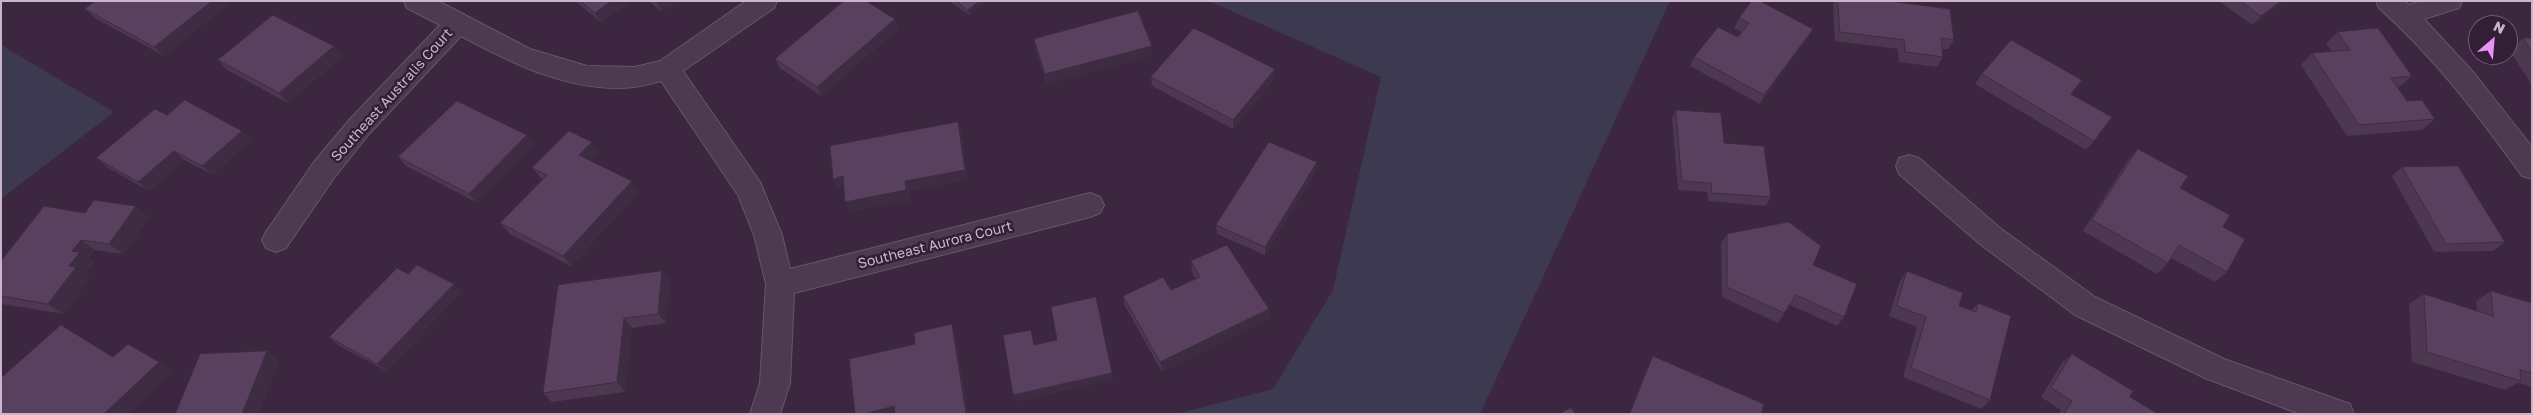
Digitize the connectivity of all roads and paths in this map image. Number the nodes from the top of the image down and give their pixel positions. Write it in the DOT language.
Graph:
graph roads {
  1 [pos="416,1"];
  2 [pos="764,1"];
  3 [pos="2450,1"];
  4 [pos="2397,9"];
  5 [pos="457,24"];
  6 [pos="667,69"];
  7 [pos="1909,166"];
  8 [pos="2532,168"];
  9 [pos="1090,205"];
  10 [pos="276,240"];
  11 [pos="780,284"];
  12 [pos="765,414"];
  13 [pos="2339,414"];
  1 -- 5 [label="street"];
  2 -- 6 [label="street"];
  3 -- 4 [label="street"];
  4 -- 8 [label="street"];
  5 -- 6 [label="street"];
  5 -- 10 [label="street, Southeast Australis Court"];
  6 -- 11 [label="street"];
  7 -- 13 [label="street"];
  9 -- 11 [label="street, Southeast Aurora Court"];
  11 -- 12 [label="street"];
}
